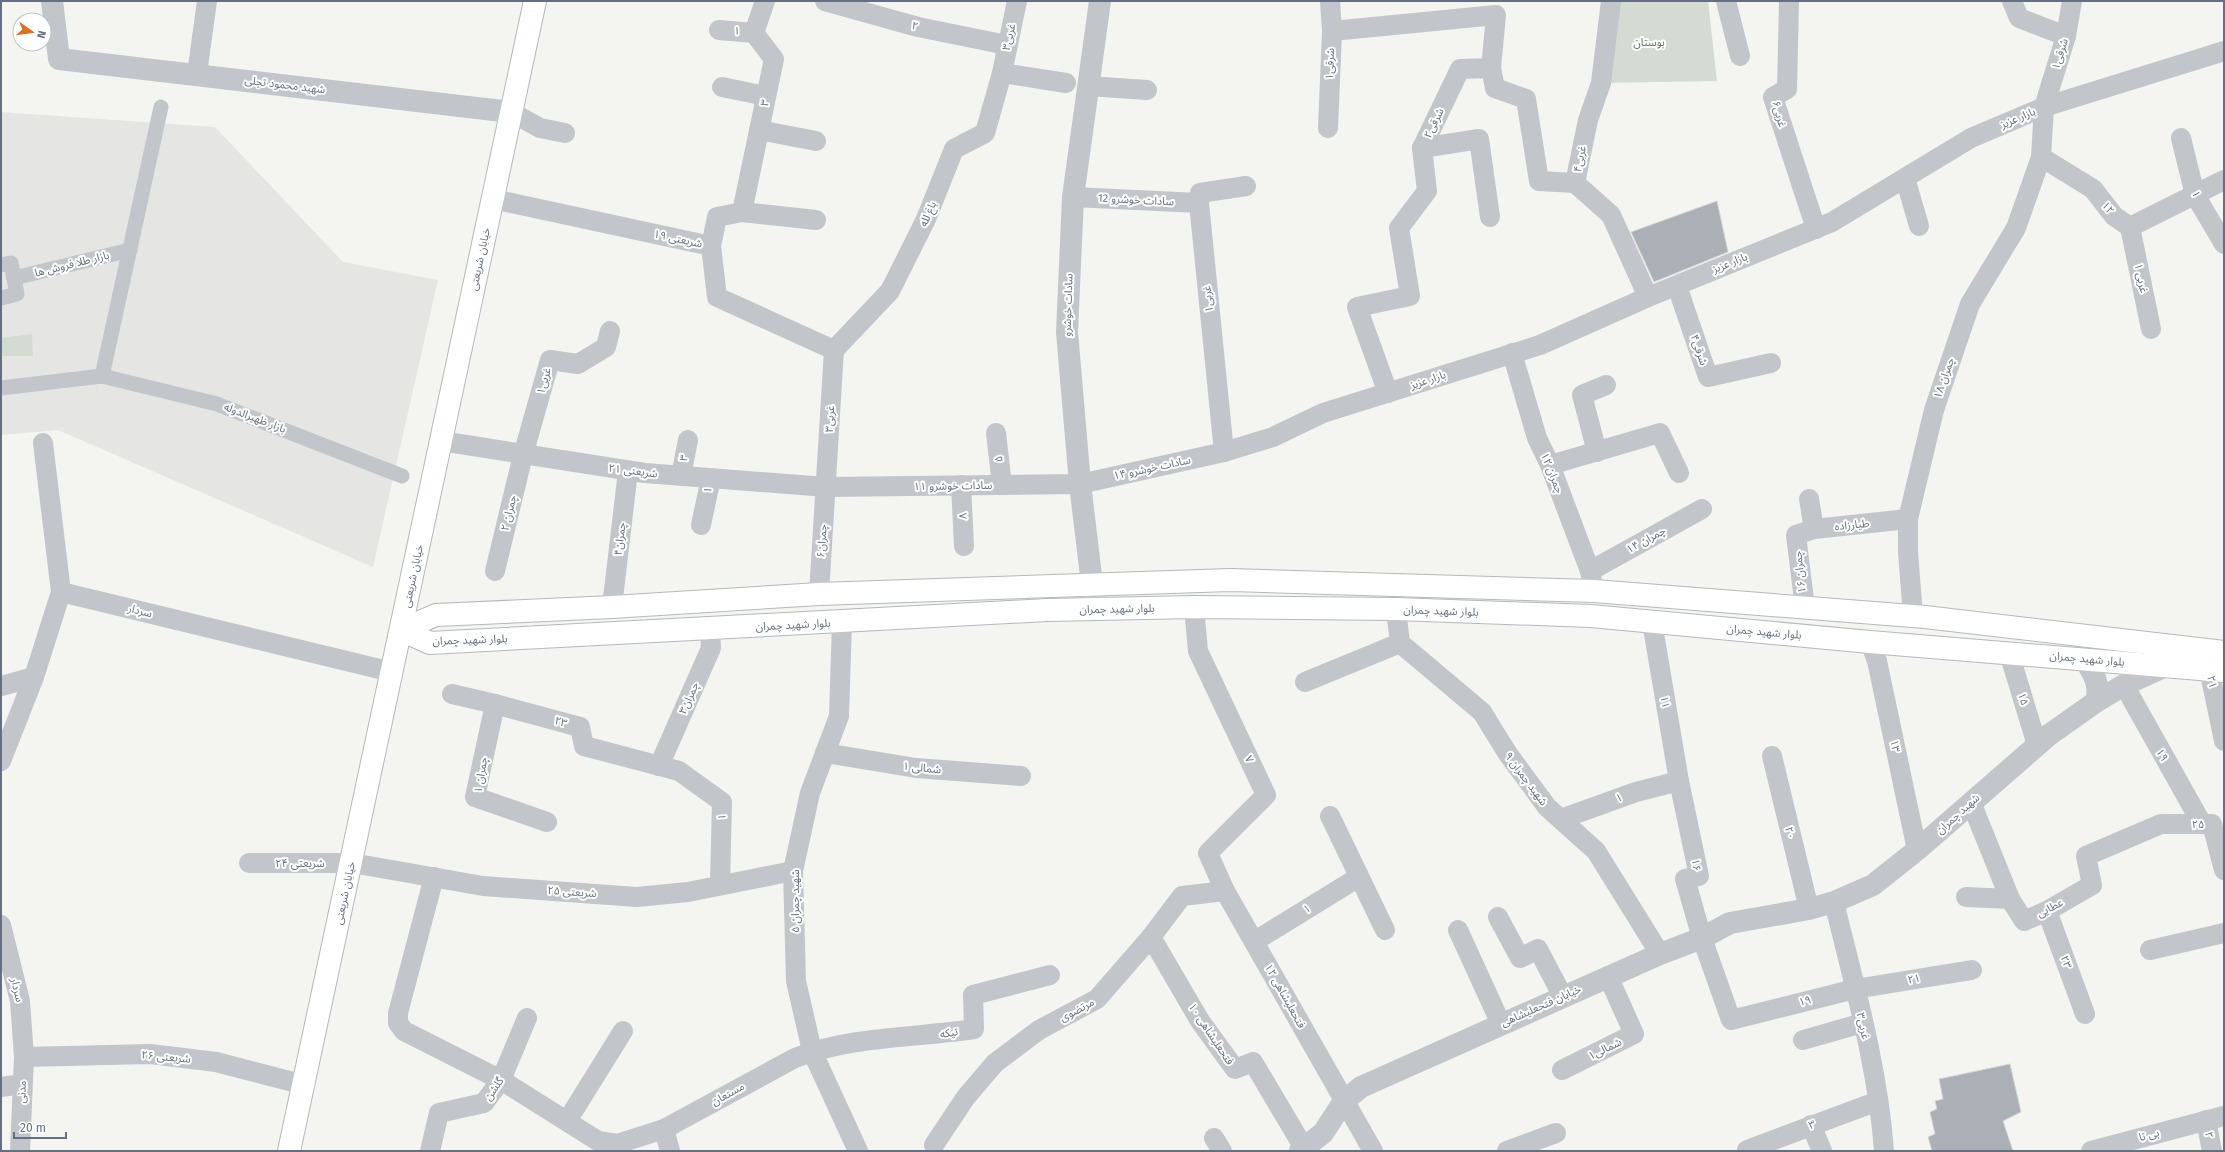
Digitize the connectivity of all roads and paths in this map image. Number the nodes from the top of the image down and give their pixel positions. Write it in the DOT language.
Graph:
graph roads {
  1 [pos="52,1"];
  2 [pos="207,1"];
  3 [pos="535,1"];
  4 [pos="765,1"];
  5 [pos="825,1"];
  6 [pos="1017,1"];
  7 [pos="1100,1"];
  8 [pos="1330,1"];
  9 [pos="1611,1"];
  10 [pos="1726,1"];
  11 [pos="1789,1"];
  12 [pos="2012,1"];
  13 [pos="2072,1"];
  14 [pos="719,30"];
  15 [pos="1332,31"];
  16 [pos="754,33"];
  17 [pos="2066,36"];
  18 [pos="1007,44"];
  19 [pos="2224,51"];
  20 [pos="1740,56"];
  21 [pos="1491,68"];
  22 [pos="1002,73"];
  23 [pos="197,74"];
  24 [pos="1066,82"];
  25 [pos="1088,86"];
  26 [pos="722,87"];
  27 [pos="1147,90"];
  28 [pos="766,96"];
  29 [pos="161,107"];
  30 [pos="2044,107"];
  31 [pos="511,112"];
  32 [pos="1328,128"];
  33 [pos="759,130"];
  34 [pos="565,133"];
  35 [pos="2181,138"];
  36 [pos="816,141"];
  37 [pos="1422,148"];
  38 [pos="2041,157"];
  39 [pos="1905,178"];
  40 [pos="2224,180"];
  41 [pos="1575,183"];
  42 [pos="1246,186"];
  43 [pos="2196,195"];
  44 [pos="1073,197"];
  45 [pos="493,199"];
  46 [pos="1199,203"];
  47 [pos="742,212"];
  48 [pos="1490,217"];
  49 [pos="816,220"];
  50 [pos="1919,226"];
  51 [pos="2130,227"];
  52 [pos="1816,229"];
  53 [pos="2224,244"];
  54 [pos="711,246"];
  55 [pos="130,250"];
  56 [pos="1,265"];
  57 [pos="14,278"];
  58 [pos="1677,286"];
  59 [pos="1648,297"];
  60 [pos="1,298"];
  61 [pos="2151,329"];
  62 [pos="610,331"];
  63 [pos="834,350"];
  64 [pos="1512,353"];
  65 [pos="1771,363"];
  66 [pos="102,376"];
  67 [pos="1606,385"];
  68 [pos="1,388"];
  69 [pos="1388,393"];
  70 [pos="996,433"];
  71 [pos="688,440"];
  72 [pos="441,441"];
  73 [pos="43,443"];
  74 [pos="1224,452"];
  75 [pos="1597,452"];
  76 [pos="523,454"];
  77 [pos="1550,465"];
  78 [pos="628,470"];
  79 [pos="1679,473"];
  80 [pos="402,476"];
  81 [pos="680,476"];
  82 [pos="711,478"];
  83 [pos="1080,484"];
  84 [pos="961,485"];
  85 [pos="1002,485"];
  86 [pos="826,487"];
  87 [pos="1809,499"];
  88 [pos="1702,510"];
  89 [pos="1908,519"];
  90 [pos="701,525"];
  91 [pos="1805,532"];
  92 [pos="964,546"];
  93 [pos="495,571"];
  94 [pos="1592,581"];
  95 [pos="1093,585"];
  96 [pos="61,592"];
  97 [pos="819,594"];
  98 [pos="620,607"];
  99 [pos="1194,607"];
  100 [pos="1804,608"];
  101 [pos="1095,609"];
  102 [pos="1396,609"];
  103 [pos="1592,616"];
  104 [pos="1913,616"];
  105 [pos="842,622"];
  106 [pos="1652,622"];
  107 [pos="710,629"];
  108 [pos="401,630"];
  109 [pos="627,633"];
  110 [pos="1870,642"];
  111 [pos="1400,643"];
  112 [pos="2224,652"];
  113 [pos="2009,653"];
  114 [pos="2085,660"];
  115 [pos="2166,666"];
  116 [pos="2217,670"];
  117 [pos="392,672"];
  118 [pos="34,677"];
  119 [pos="1305,682"];
  120 [pos="2124,685"];
  121 [pos="1,686"];
  122 [pos="452,694"];
  123 [pos="2097,701"];
  124 [pos="495,704"];
  125 [pos="2224,741"];
  126 [pos="2037,745"];
  127 [pos="825,753"];
  128 [pos="1772,756"];
  129 [pos="1,761"];
  130 [pos="659,766"];
  131 [pos="679,771"];
  132 [pos="1021,776"];
  133 [pos="1679,781"];
  134 [pos="1971,802"];
  135 [pos="1330,816"];
  136 [pos="1561,819"];
  137 [pos="547,822"];
  138 [pos="2161,824"];
  139 [pos="2202,824"];
  140 [pos="1917,850"];
  141 [pos="248,863"];
  142 [pos="352,863"];
  143 [pos="2224,870"];
  144 [pos="793,871"];
  145 [pos="1359,877"];
  146 [pos="434,878"];
  147 [pos="720,884"];
  148 [pos="1225,891"];
  149 [pos="1966,897"];
  150 [pos="2010,899"];
  151 [pos="1834,902"];
  152 [pos="1809,909"];
  153 [pos="2047,911"];
  154 [pos="1498,917"];
  155 [pos="1385,930"];
  156 [pos="1458,930"];
  157 [pos="2224,933"];
  158 [pos="2,934"];
  159 [pos="1151,937"];
  160 [pos="1702,938"];
  161 [pos="1255,940"];
  162 [pos="2150,950"];
  163 [pos="1660,954"];
  164 [pos="1972,970"];
  165 [pos="1050,975"];
  166 [pos="1608,976"];
  167 [pos="1855,989"];
  168 [pos="1563,997"];
  169 [pos="2085,1014"];
  170 [pos="528,1018"];
  171 [pos="1863,1023"];
  172 [pos="1501,1024"];
  173 [pos="623,1031"];
  174 [pos="1803,1040"];
  175 [pos="812,1051"];
  176 [pos="24,1057"];
  177 [pos="1562,1070"];
  178 [pos="501,1080"];
  179 [pos="22,1084"];
  180 [pos="304,1085"];
  181 [pos="1,1086"];
  182 [pos="1344,1101"];
  183 [pos="1878,1101"];
  184 [pos="2215,1118"];
  185 [pos="567,1121"];
  186 [pos="1811,1125"];
  187 [pos="664,1129"];
  188 [pos="1556,1133"];
  189 [pos="1309,1148"];
  190 [pos="933,1149"];
  191 [pos="1747,1150"];
  192 [pos="20,1151"];
  193 [pos="289,1151"];
  194 [pos="430,1151"];
  195 [pos="670,1151"];
  196 [pos="858,1151"];
  197 [pos="1372,1151"];
  198 [pos="1507,1151"];
  199 [pos="1822,1151"];
  200 [pos="1884,1151"];
  201 [pos="2091,1151"];
  202 [pos="2212,1151"];
  1 -- 23 [label="street, شهید محمود تجلی"];
  2 -- 23 [label="street"];
  3 -- 31 [label="main road, خیابان شریعتی"];
  4 -- 16 [label="street"];
  5 -- 18 [label="street, ۲"];
  6 -- 18 [label="street, غربی۳"];
  7 -- 25 [label="street, سادات خوشرو"];
  8 -- 15 [label="street, شرقی۱"];
  9 -- 41 [label="street, غربی۴"];
  10 -- 20 [label="street"];
  11 -- 52 [label="street, غربی۶"];
  12 -- 17 [label="street"];
  13 -- 17 [label="street, شرقی۱"];
  14 -- 16 [label="street, ۱"];
  15 -- 21 [label="street"];
  15 -- 32 [label="street, شرقی۱"];
  16 -- 28 [label="street, ۳"];
  17 -- 30 [label="street, شرقی۱"];
  18 -- 22 [label="street, غربی۳"];
  19 -- 30 [label="street, بازار عزیز"];
  21 -- 37 [label="street, شرقی۲"];
  21 -- 41 [label="street"];
  22 -- 24 [label="street"];
  22 -- 63 [label="street, باغ لله"];
  23 -- 31 [label="street, شهید محمود تجلی"];
  25 -- 27 [label="street"];
  25 -- 44 [label="street, سادات خوشرو"];
  26 -- 28 [label="street"];
  28 -- 33 [label="street, ۳"];
  29 -- 55 [label="street"];
  30 -- 38 [label="street"];
  30 -- 39 [label="street, بازار عزیز"];
  31 -- 34 [label="street"];
  31 -- 45 [label="main road, خیابان شریعتی"];
  33 -- 36 [label="street"];
  33 -- 47 [label="street, ۳"];
  35 -- 43 [label="street, ۱"];
  37 -- 48 [label="street"];
  37 -- 69 [label="street, شرقی۲"];
  38 -- 51 [label="street, ۱۲"];
  38 -- 89 [label="street, چمران ۱۸"];
  39 -- 50 [label="street"];
  39 -- 52 [label="street, بازار عزیز"];
  40 -- 43 [label="street"];
  41 -- 59 [label="street, غربی۴"];
  42 -- 46 [label="street"];
  43 -- 51 [label="street"];
  43 -- 53 [label="street, ۱"];
  44 -- 46 [label="street, سادات خوشرو 12"];
  44 -- 83 [label="street, سادات خوشرو"];
  45 -- 54 [label="street, شریعتی ۱۹"];
  45 -- 72 [label="main road, خیابان شریعتی"];
  46 -- 74 [label="street, غربی۱"];
  47 -- 49 [label="street"];
  47 -- 54 [label="street"];
  51 -- 61 [label="street, ۱ غربی"];
  52 -- 58 [label="street, بازار عزیز"];
  54 -- 63 [label="street, شریعتی ۱۹"];
  55 -- 57 [label="street, بازار طلا فروش ها"];
  55 -- 66 [label="street"];
  56 -- 57 [label="street"];
  57 -- 60 [label="street"];
  58 -- 59 [label="street, بازار عزیز"];
  58 -- 65 [label="street, شرقی۴"];
  59 -- 64 [label="street, بازار عزیز"];
  62 -- 76 [label="street, غربی۱"];
  63 -- 86 [label="street, غربی۳"];
  64 -- 69 [label="street, بازار عزیز"];
  64 -- 77 [label="street, چمران ۱۲"];
  66 -- 68 [label="street"];
  66 -- 80 [label="street, بازار ظهیرالدوله"];
  67 -- 75 [label="street"];
  69 -- 74 [label="street, بازار عزیز"];
  70 -- 85 [label="street, ۵"];
  71 -- 81 [label="street, ۳"];
  72 -- 76 [label="street, شریعتی ۲۱"];
  72 -- 108 [label="main road, خیابان شریعتی"];
  73 -- 96 [label="street"];
  74 -- 83 [label="street, سادات خوشرو ۱۴"];
  75 -- 77 [label="street"];
  75 -- 79 [label="street"];
  76 -- 78 [label="street, شریعتی ۲۱"];
  76 -- 93 [label="street, چمران ۲"];
  77 -- 94 [label="street, چمران ۱۲"];
  78 -- 81 [label="street, شریعتی ۲۱"];
  78 -- 98 [label="street, چمران۴"];
  81 -- 82 [label="street, شریعتی ۲۱"];
  82 -- 86 [label="street, شریعتی ۲۱"];
  82 -- 90 [label="street, ۱"];
  83 -- 85 [label="street, سادات خوشرو ۱۱"];
  83 -- 95 [label="street, سادات خوشرو"];
  84 -- 85 [label="street, سادات خوشرو ۱۱"];
  84 -- 86 [label="street, سادات خوشرو ۱۱"];
  84 -- 92 [label="street, ۸"];
  86 -- 97 [label="street, چمران۶"];
  87 -- 91 [label="street, چمران ۱۶"];
  88 -- 94 [label="street, چمران ۱۴"];
  89 -- 91 [label="street, طیارزاده"];
  89 -- 104 [label="street, چمران ۱۸"];
  91 -- 100 [label="street, چمران ۱۶"];
  94 -- 95 [label="main road, بلوار شهید چمران"];
  94 -- 100 [label="main road, بلوار شهید چمران"];
  94 -- 103 [label="main road"];
  95 -- 97 [label="main road, بلوار شهید چمران"];
  95 -- 101 [label="street, سادات خوشرو"];
  96 -- 117 [label="street, سردار"];
  96 -- 118 [label="street"];
  97 -- 98 [label="main road, بلوار شهید چمران"];
  98 -- 108 [label="main road, بلوار شهید چمران"];
  98 -- 109 [label="main road"];
  99 -- 101 [label="main road, بلوار شهید چمران"];
  99 -- 102 [label="main road, بلوار شهید چمران"];
  99 -- 148 [label="street, ۷"];
  100 -- 104 [label="main road, بلوار شهید چمران"];
  101 -- 105 [label="main road, بلوار شهید چمران"];
  102 -- 103 [label="main road, بلوار شهید چمران"];
  102 -- 111 [label="street"];
  103 -- 106 [label="main road, بلوار شهید چمران"];
  104 -- 112 [label="main road, بلوار شهید چمران"];
  105 -- 107 [label="main road, بلوار شهید چمران"];
  105 -- 127 [label="street, شهید چمران ۵"];
  106 -- 110 [label="main road, بلوار شهید چمران"];
  106 -- 133 [label="street, ۱۱"];
  107 -- 109 [label="main road, بلوار شهید چمران"];
  107 -- 130 [label="street, چمران۳"];
  108 -- 109 [label="main road, بلوار شهید چمران"];
  108 -- 117 [label="main road, خیابان شریعتی"];
  110 -- 113 [label="main road, بلوار شهید چمران"];
  110 -- 140 [label="street, ۱۳"];
  111 -- 119 [label="street"];
  111 -- 136 [label="street, شهید چمران ۹"];
  113 -- 114 [label="main road, بلوار شهید چمران"];
  113 -- 126 [label="street, ۱۵"];
  114 -- 115 [label="main road, بلوار شهید چمران"];
  114 -- 123 [label="street"];
  115 -- 116 [label="main road, بلوار شهید چمران"];
  115 -- 120 [label="street, شهید چمران"];
  116 -- 125 [label="street, ۲۱"];
  117 -- 142 [label="main road, خیابان شریعتی"];
  118 -- 121 [label="street"];
  118 -- 129 [label="street"];
  120 -- 123 [label="street, شهید چمران"];
  120 -- 139 [label="street, ۱۹"];
  122 -- 124 [label="street, ۲۳"];
  123 -- 126 [label="street, شهید چمران"];
  124 -- 130 [label="street, ۲۳"];
  124 -- 137 [label="street, چمران ۱"];
  126 -- 134 [label="street, شهید چمران"];
  127 -- 132 [label="street, شمالی ۱"];
  127 -- 144 [label="street, شهید چمران ۵"];
  128 -- 152 [label="street, ۲۰"];
  130 -- 131 [label="street, ۲۳"];
  131 -- 147 [label="street, ۱"];
  133 -- 136 [label="street, ۱"];
  133 -- 160 [label="street, ۱۶"];
  134 -- 140 [label="street, شهید چمران"];
  134 -- 150 [label="street, عطایی"];
  135 -- 145 [label="street"];
  136 -- 163 [label="street, شهید چمران ۹"];
  138 -- 139 [label="street, ۲۵"];
  138 -- 153 [label="street, عطایی"];
  139 -- 143 [label="street, ۲۵"];
  140 -- 151 [label="street, شهید چمران"];
  141 -- 142 [label="street, شریعتی ۲۴"];
  142 -- 146 [label="street, شریعتی ۲۵"];
  142 -- 180 [label="main road, خیابان شریعتی"];
  144 -- 147 [label="street, شریعتی ۲۵"];
  144 -- 175 [label="street, شهید چمران ۵"];
  145 -- 155 [label="street"];
  145 -- 161 [label="street, ۱"];
  146 -- 147 [label="street, شریعتی ۲۵"];
  146 -- 178 [label="street, مستعان"];
  148 -- 159 [label="street, مرتضوی"];
  148 -- 161 [label="street, فتحعلیشاهی ۱۲"];
  149 -- 150 [label="street"];
  150 -- 153 [label="street, عطایی"];
  151 -- 152 [label="street, شهید چمران"];
  151 -- 167 [label="street, غربی۳"];
  152 -- 160 [label="street, خیابان فتحعلیشاهی"];
  153 -- 169 [label="street, ۲۳"];
  154 -- 168 [label="street"];
  156 -- 172 [label="street"];
  157 -- 162 [label="street"];
  158 -- 176 [label="street, سردار"];
  159 -- 189 [label="street, فتحعلیشاهی ۱۰"];
  159 -- 190 [label="street, مرتضوی"];
  160 -- 163 [label="street, خیابان فتحعلیشاهی"];
  160 -- 167 [label="street, ۱۹"];
  161 -- 182 [label="street, فتحعلیشاهی ۱۲"];
  163 -- 166 [label="street, خیابان فتحعلیشاهی"];
  164 -- 167 [label="street, ۲۱"];
  165 -- 175 [label="street, تیکه"];
  166 -- 168 [label="street, خیابان فتحعلیشاهی"];
  166 -- 177 [label="street, شمالی۱"];
  167 -- 171 [label="street, غربی۳"];
  168 -- 172 [label="street, خیابان فتحعلیشاهی"];
  170 -- 178 [label="street, گلشن"];
  171 -- 174 [label="street"];
  171 -- 183 [label="street, غربی۳"];
  172 -- 182 [label="street, خیابان فتحعلیشاهی"];
  173 -- 185 [label="street"];
  175 -- 187 [label="street, مستعان"];
  175 -- 196 [label="street, شهید چمران ۵"];
  176 -- 179 [label="street, مدنی"];
  176 -- 180 [label="street, شریعتی ۲۶"];
  178 -- 185 [label="street, مستعان"];
  178 -- 194 [label="street, گلشن"];
  179 -- 181 [label="street"];
  179 -- 192 [label="street, مدنی"];
  180 -- 193 [label="main road, خیابان شریعتی"];
  182 -- 189 [label="street, خیابان فتحعلیشاهی"];
  182 -- 197 [label="street, فتحعلیشاهی ۱۲"];
  183 -- 186 [label="street, ۳"];
  183 -- 200 [label="street, غربی۳"];
  184 -- 201 [label="street, بی تا"];
  184 -- 202 [label="street, ۲"];
  185 -- 187 [label="street, مستعان"];
  186 -- 191 [label="street, ۳"];
  186 -- 199 [label="street"];
  187 -- 195 [label="street"];
  188 -- 198 [label="street"];
}
